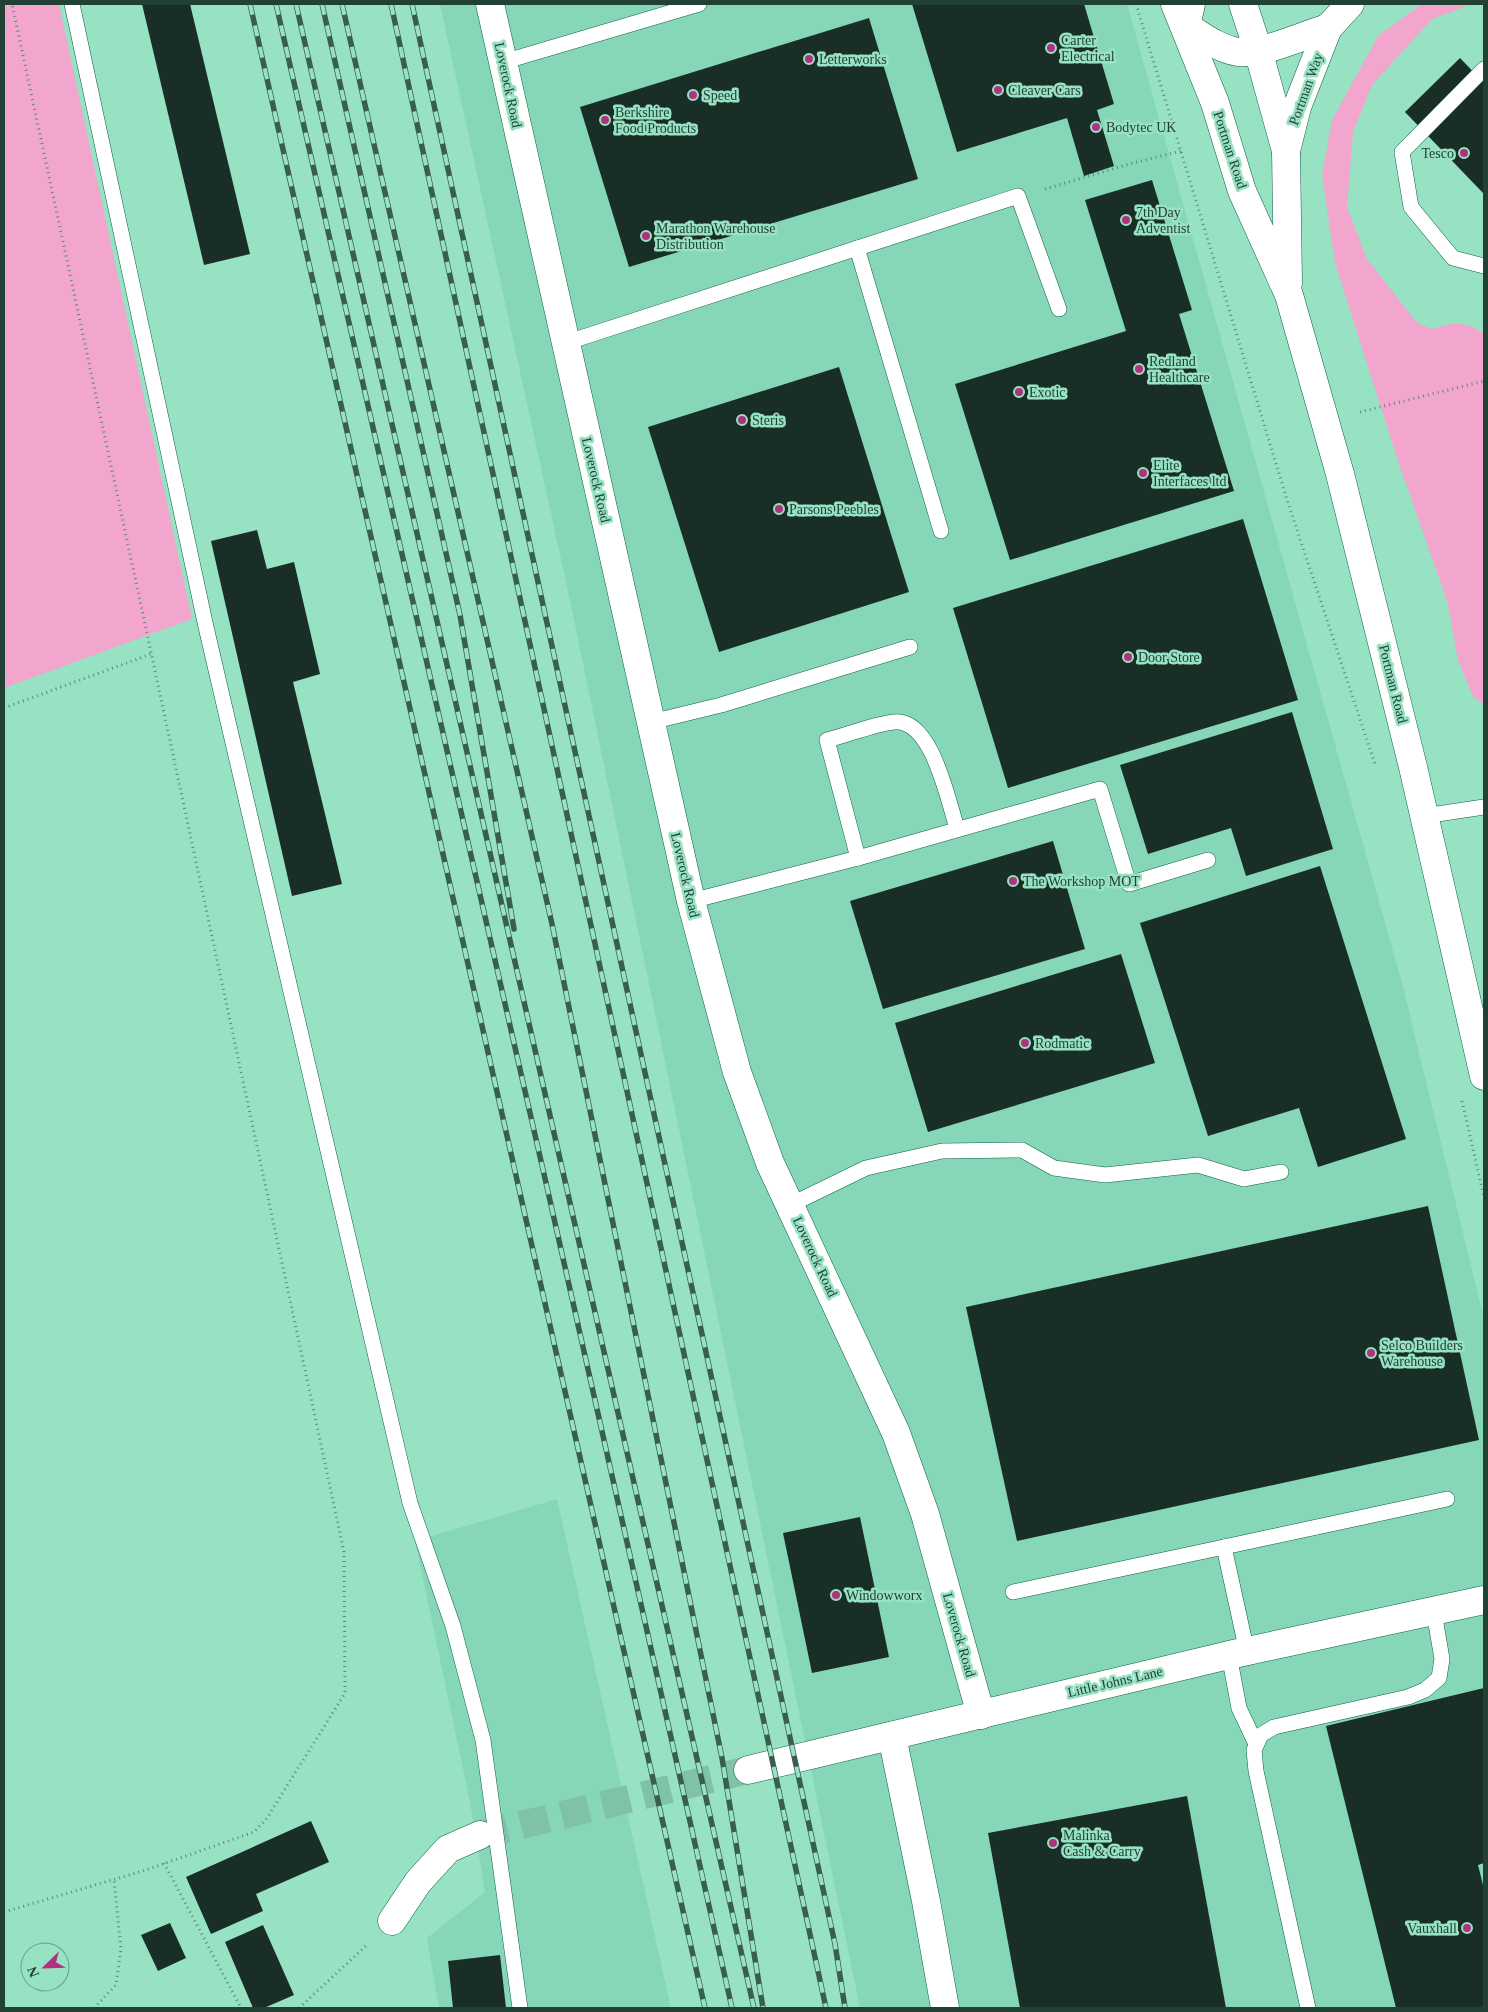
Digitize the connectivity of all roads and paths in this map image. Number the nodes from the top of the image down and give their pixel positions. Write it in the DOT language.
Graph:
graph roads {
  1 [pos="12,4"];
  2 [pos="72,4"];
  3 [pos="490,4"];
  4 [pos="699,4"];
  5 [pos="1136,4"];
  6 [pos="1243,4"];
  7 [pos="1350,4"];
  8 [pos="1184,11"];
  9 [pos="1328,28"];
  10 [pos="1258,50"];
  11 [pos="503,62"];
  12 [pos="1484,69"];
  13 [pos="1181,151"];
  14 [pos="1286,151"];
  15 [pos="1018,196"];
  16 [pos="856,248"];
  17 [pos="1484,266"];
  18 [pos="1289,295"];
  19 [pos="1059,308"];
  20 [pos="565,342"];
  21 [pos="1484,380"];
  22 [pos="1360,412"];
  23 [pos="941,531"];
  24 [pos="910,647"];
  25 [pos="151,654"];
  26 [pos="4,708"];
  27 [pos="650,722"];
  28 [pos="1378,771"];
  29 [pos="1484,807"];
  30 [pos="1424,816"];
  31 [pos="956,828"];
  32 [pos="858,858"];
  33 [pos="1208,860"];
  34 [pos="691,901"];
  35 [pos="1484,1076"];
  36 [pos="1462,1100"];
  37 [pos="1281,1172"];
  38 [pos="1484,1197"];
  39 [pos="790,1204"];
  40 [pos="1447,1498"];
  41 [pos="1224,1547"];
  42 [pos="1013,1592"];
  43 [pos="1484,1600"];
  44 [pos="1434,1612"];
  45 [pos="1238,1653"];
  46 [pos="981,1714"];
  47 [pos="892,1736"];
  48 [pos="1256,1744"];
  49 [pos="748,1770"];
  50 [pos="480,1835"];
  51 [pos="164,1863"];
  52 [pos="114,1879"];
  53 [pos="4,1912"];
  54 [pos="392,1921"];
  55 [pos="94,2008"];
  56 [pos="241,2008"];
  57 [pos="299,2008"];
  58 [pos="520,2008"];
  59 [pos="944,2008"];
  60 [pos="1308,2008"];
  1 -- 25 [label="path"];
  2 -- 58 [label="lane"];
  3 -- 11 [label="street, Loverock Road"];
  4 -- 11 [label="lane"];
  5 -- 13 [label="path"];
  6 -- 10 [label="street, Portman Road"];
  7 -- 9 [label="street, Portman Way"];
  8 -- 10 [label="street, Portman Way"];
  8 -- 18 [label="street, Portman Road"];
  9 -- 10 [label="street, Portman Way"];
  9 -- 14 [label="street, Portman Way"];
  10 -- 14 [label="street, Portman Road"];
  11 -- 20 [label="street, Loverock Road"];
  12 -- 17 [label="lane"];
  13 -- 15 [label="path"];
  13 -- 28 [label="path"];
  14 -- 18 [label="street, Portman Road"];
  15 -- 16 [label="lane"];
  15 -- 19 [label="lane"];
  16 -- 20 [label="lane"];
  16 -- 23 [label="lane"];
  18 -- 30 [label="street, Portman Road"];
  20 -- 27 [label="street, Loverock Road"];
  21 -- 22 [label="path"];
  24 -- 27 [label="lane"];
  25 -- 26 [label="path"];
  25 -- 51 [label="path"];
  27 -- 34 [label="street, Loverock Road"];
  29 -- 30 [label="lane"];
  30 -- 35 [label="street, Portman Road"];
  31 -- 32 [label="lane"];
  31 -- 32 [label="lane"];
  31 -- 33 [label="lane"];
  32 -- 34 [label="lane"];
  34 -- 39 [label="street, Loverock Road"];
  36 -- 38 [label="path"];
  37 -- 39 [label="lane"];
  39 -- 46 [label="street, Loverock Road"];
  40 -- 41 [label="lane"];
  41 -- 42 [label="lane"];
  41 -- 45 [label="lane"];
  43 -- 44 [label="street, Little Johns Lane"];
  44 -- 45 [label="street, Little Johns Lane"];
  44 -- 48 [label="lane"];
  45 -- 46 [label="street, Little Johns Lane"];
  45 -- 48 [label="lane"];
  46 -- 47 [label="street, Little Johns Lane"];
  47 -- 49 [label="street, Little Johns Lane"];
  47 -- 59 [label="street"];
  48 -- 60 [label="lane"];
  50 -- 54 [label="street"];
  51 -- 52 [label="path"];
  51 -- 56 [label="path"];
  52 -- 53 [label="path"];
  52 -- 55 [label="path"];
  54 -- 57 [label="path"];
}
